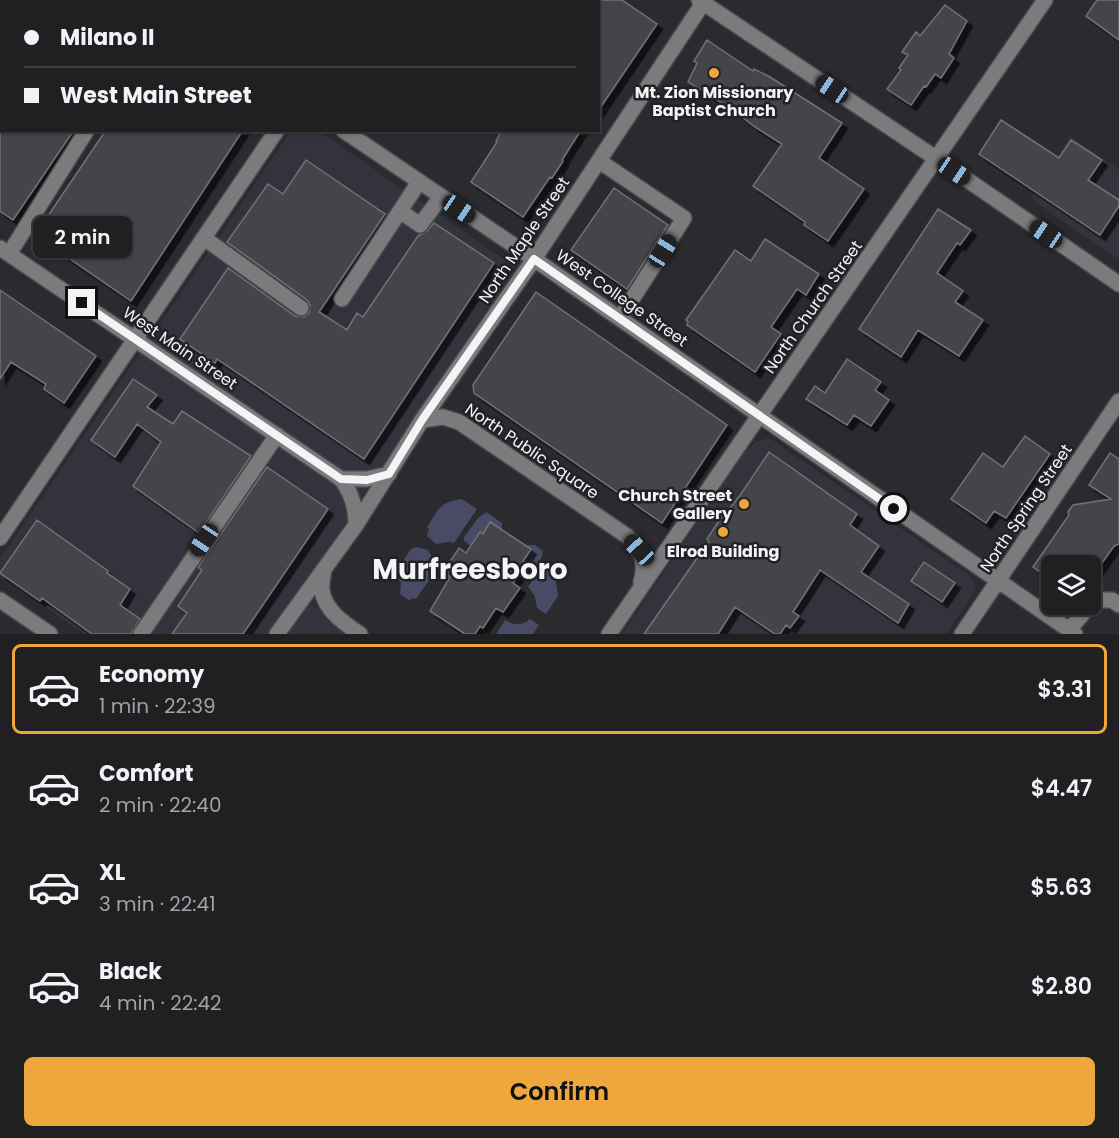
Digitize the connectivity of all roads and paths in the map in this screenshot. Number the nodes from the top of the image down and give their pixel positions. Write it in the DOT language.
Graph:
graph roads {
  1 [pos="1045,0"];
  2 [pos="702,1"];
  3 [pos="86,132"];
  4 [pos="276,132"];
  5 [pos="346,132"];
  6 [pos="937,159"];
  7 [pos="599,161"];
  8 [pos="419,182"];
  9 [pos="441,197"];
  10 [pos="400,212"];
  11 [pos="204,238"];
  12 [pos="5,251"];
  13 [pos="534,259"];
  14 [pos="1119,284"];
  15 [pos="342,299"];
  16 [pos="301,308"];
  17 [pos="620,318"];
  18 [pos="135,340"];
  19 [pos="1119,401"];
  20 [pos="760,415"];
  21 [pos="422,420"];
  22 [pos="277,435"];
  23 [pos="389,474"];
  24 [pos="341,479"];
  25 [pos="356,525"];
  26 [pos="0,538"];
  27 [pos="324,570"];
  28 [pos="997,582"];
  29 [pos="638,591"];
  30 [pos="0,600"];
  31 [pos="1119,605"];
  32 [pos="1072,632"];
  33 [pos="50,634"];
  34 [pos="141,634"];
  35 [pos="277,634"];
  36 [pos="360,634"];
  37 [pos="609,634"];
  38 [pos="962,634"];
  1 -- 6 [label="street, North Church Street"];
  2 -- 6 [label="street"];
  2 -- 7 [label="street, North Maple Street"];
  3 -- 12 [label="street"];
  4 -- 11 [label="street"];
  5 -- 8 [label="street, West College Street"];
  6 -- 14 [label="street"];
  6 -- 20 [label="street, North Church Street"];
  7 -- 13 [label="street, North Maple Street"];
  7 -- 17 [label="street"];
  8 -- 9 [label="street, West College Street"];
  8 -- 10 [label="street"];
  9 -- 10 [label="street"];
  9 -- 13 [label="street, West College Street"];
  10 -- 15 [label="street"];
  11 -- 16 [label="street"];
  11 -- 18 [label="street"];
  12 -- 18 [label="street, West Main Street"];
  13 -- 17 [label="street, West College Street"];
  13 -- 21 [label="street, North Maple Street"];
  17 -- 20 [label="street, West College Street"];
  18 -- 22 [label="street, West Main Street"];
  18 -- 26 [label="street"];
  19 -- 28 [label="street, North Spring Street"];
  20 -- 28 [label="street, West College Street"];
  20 -- 29 [label="street, North Church Street"];
  21 -- 23 [label="street, North Maple Street"];
  21 -- 29 [label="street, North Public Square"];
  22 -- 24 [label="street, West Main Street"];
  22 -- 34 [label="street"];
  23 -- 24 [label="street"];
  23 -- 25 [label="street, North Maple Street"];
  24 -- 25 [label="street, West Main Street"];
  25 -- 27 [label="street, North Maple Street"];
  27 -- 35 [label="street, North Maple Street"];
  27 -- 36 [label="street"];
  28 -- 32 [label="street, West College Street"];
  28 -- 38 [label="street, North Spring Street"];
  29 -- 37 [label="street, North Church Street"];
  30 -- 33 [label="street"];
  31 -- 32 [label="street"];
}
